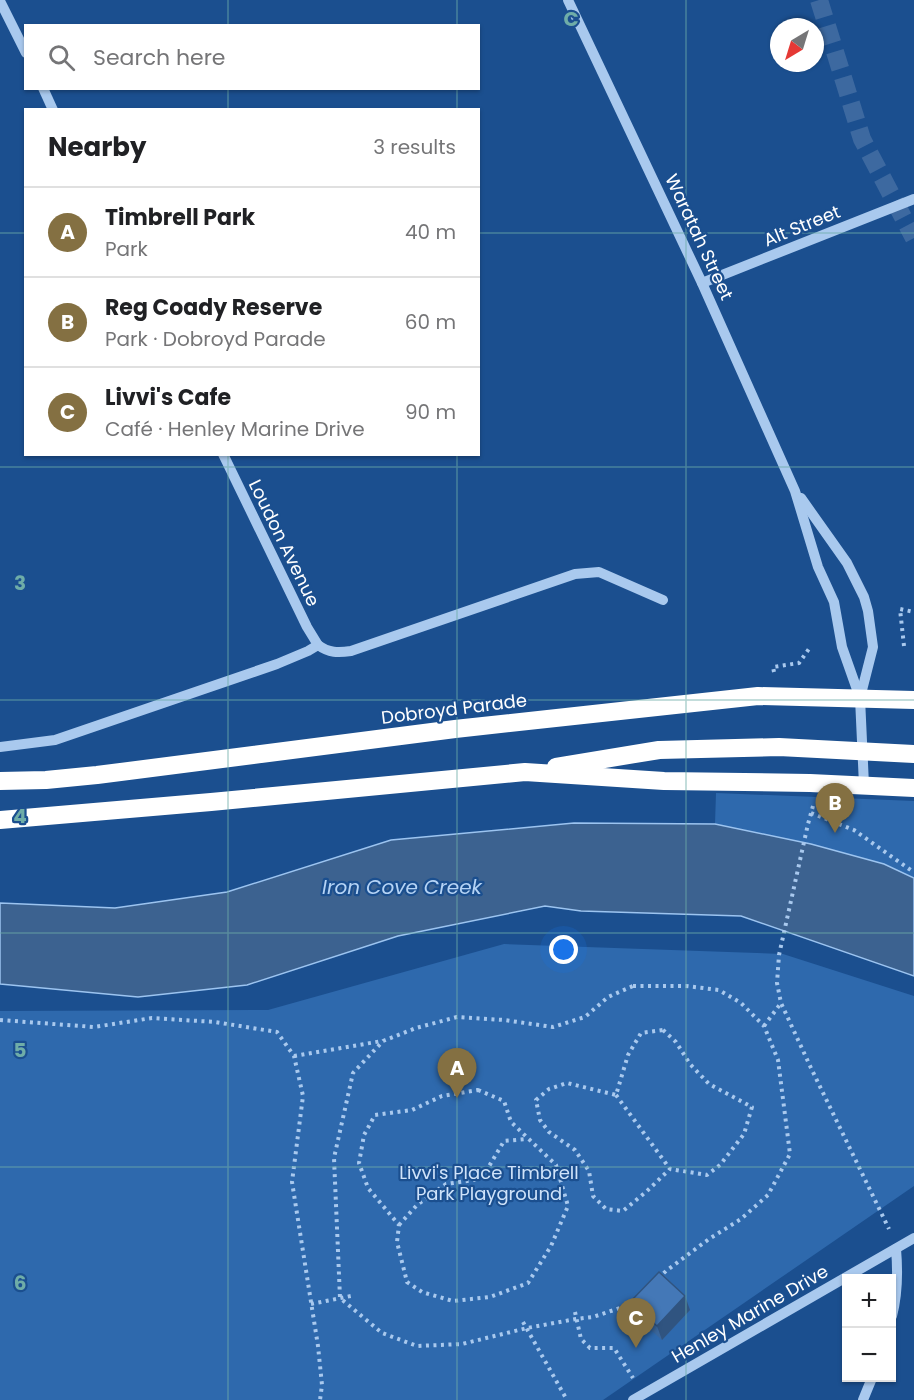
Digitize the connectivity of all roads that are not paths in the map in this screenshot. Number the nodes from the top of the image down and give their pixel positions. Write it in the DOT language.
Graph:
graph roads {
  1 [pos="568,0"];
  2 [pos="0,1"];
  3 [pos="24,49"];
  4 [pos="44,90"];
  5 [pos="52,108"];
  6 [pos="914,199"];
  7 [pos="702,283"];
  8 [pos="224,456"];
  9 [pos="795,491"];
  10 [pos="663,600"];
  11 [pos="318,645"];
  12 [pos="860,698"];
  13 [pos="914,700"];
  14 [pos="0,747"];
  15 [pos="863,751"];
  16 [pos="914,754"];
  17 [pos="525,772"];
  18 [pos="0,781"];
  19 [pos="864,785"];
  20 [pos="914,788"];
  21 [pos="0,820"];
  22 [pos="914,1238"];
  23 [pos="896,1249"];
  24 [pos="896,1300"];
  25 [pos="870,1382"];
  26 [pos="638,1397"];
  27 [pos="863,1400"];
  1 -- 7 [label="street, Waratah Street"];
  2 -- 3 [label="street"];
  4 -- 5 [label="street"];
  6 -- 7 [label="street, Alt Street"];
  7 -- 9 [label="street, Waratah Street"];
  8 -- 11 [label="street, Loudon Avenue"];
  9 -- 12 [label="street, Waratah Street"];
  9 -- 12 [label="street, Waratah Street"];
  10 -- 11 [label="street"];
  11 -- 14 [label="street"];
  12 -- 13 [label="highway, Dobroyd Parade"];
  12 -- 15 [label="street, Waratah Street"];
  12 -- 18 [label="highway, Dobroyd Parade"];
  15 -- 16 [label="highway"];
  15 -- 17 [label="highway"];
  15 -- 19 [label="street, Waratah Street"];
  17 -- 19 [label="highway"];
  17 -- 21 [label="highway"];
  19 -- 20 [label="highway"];
  22 -- 23 [label="street, Henley Marine Drive"];
  23 -- 24 [label="street"];
  23 -- 26 [label="street, Henley Marine Drive"];
  25 -- 27 [label="street"];
}
